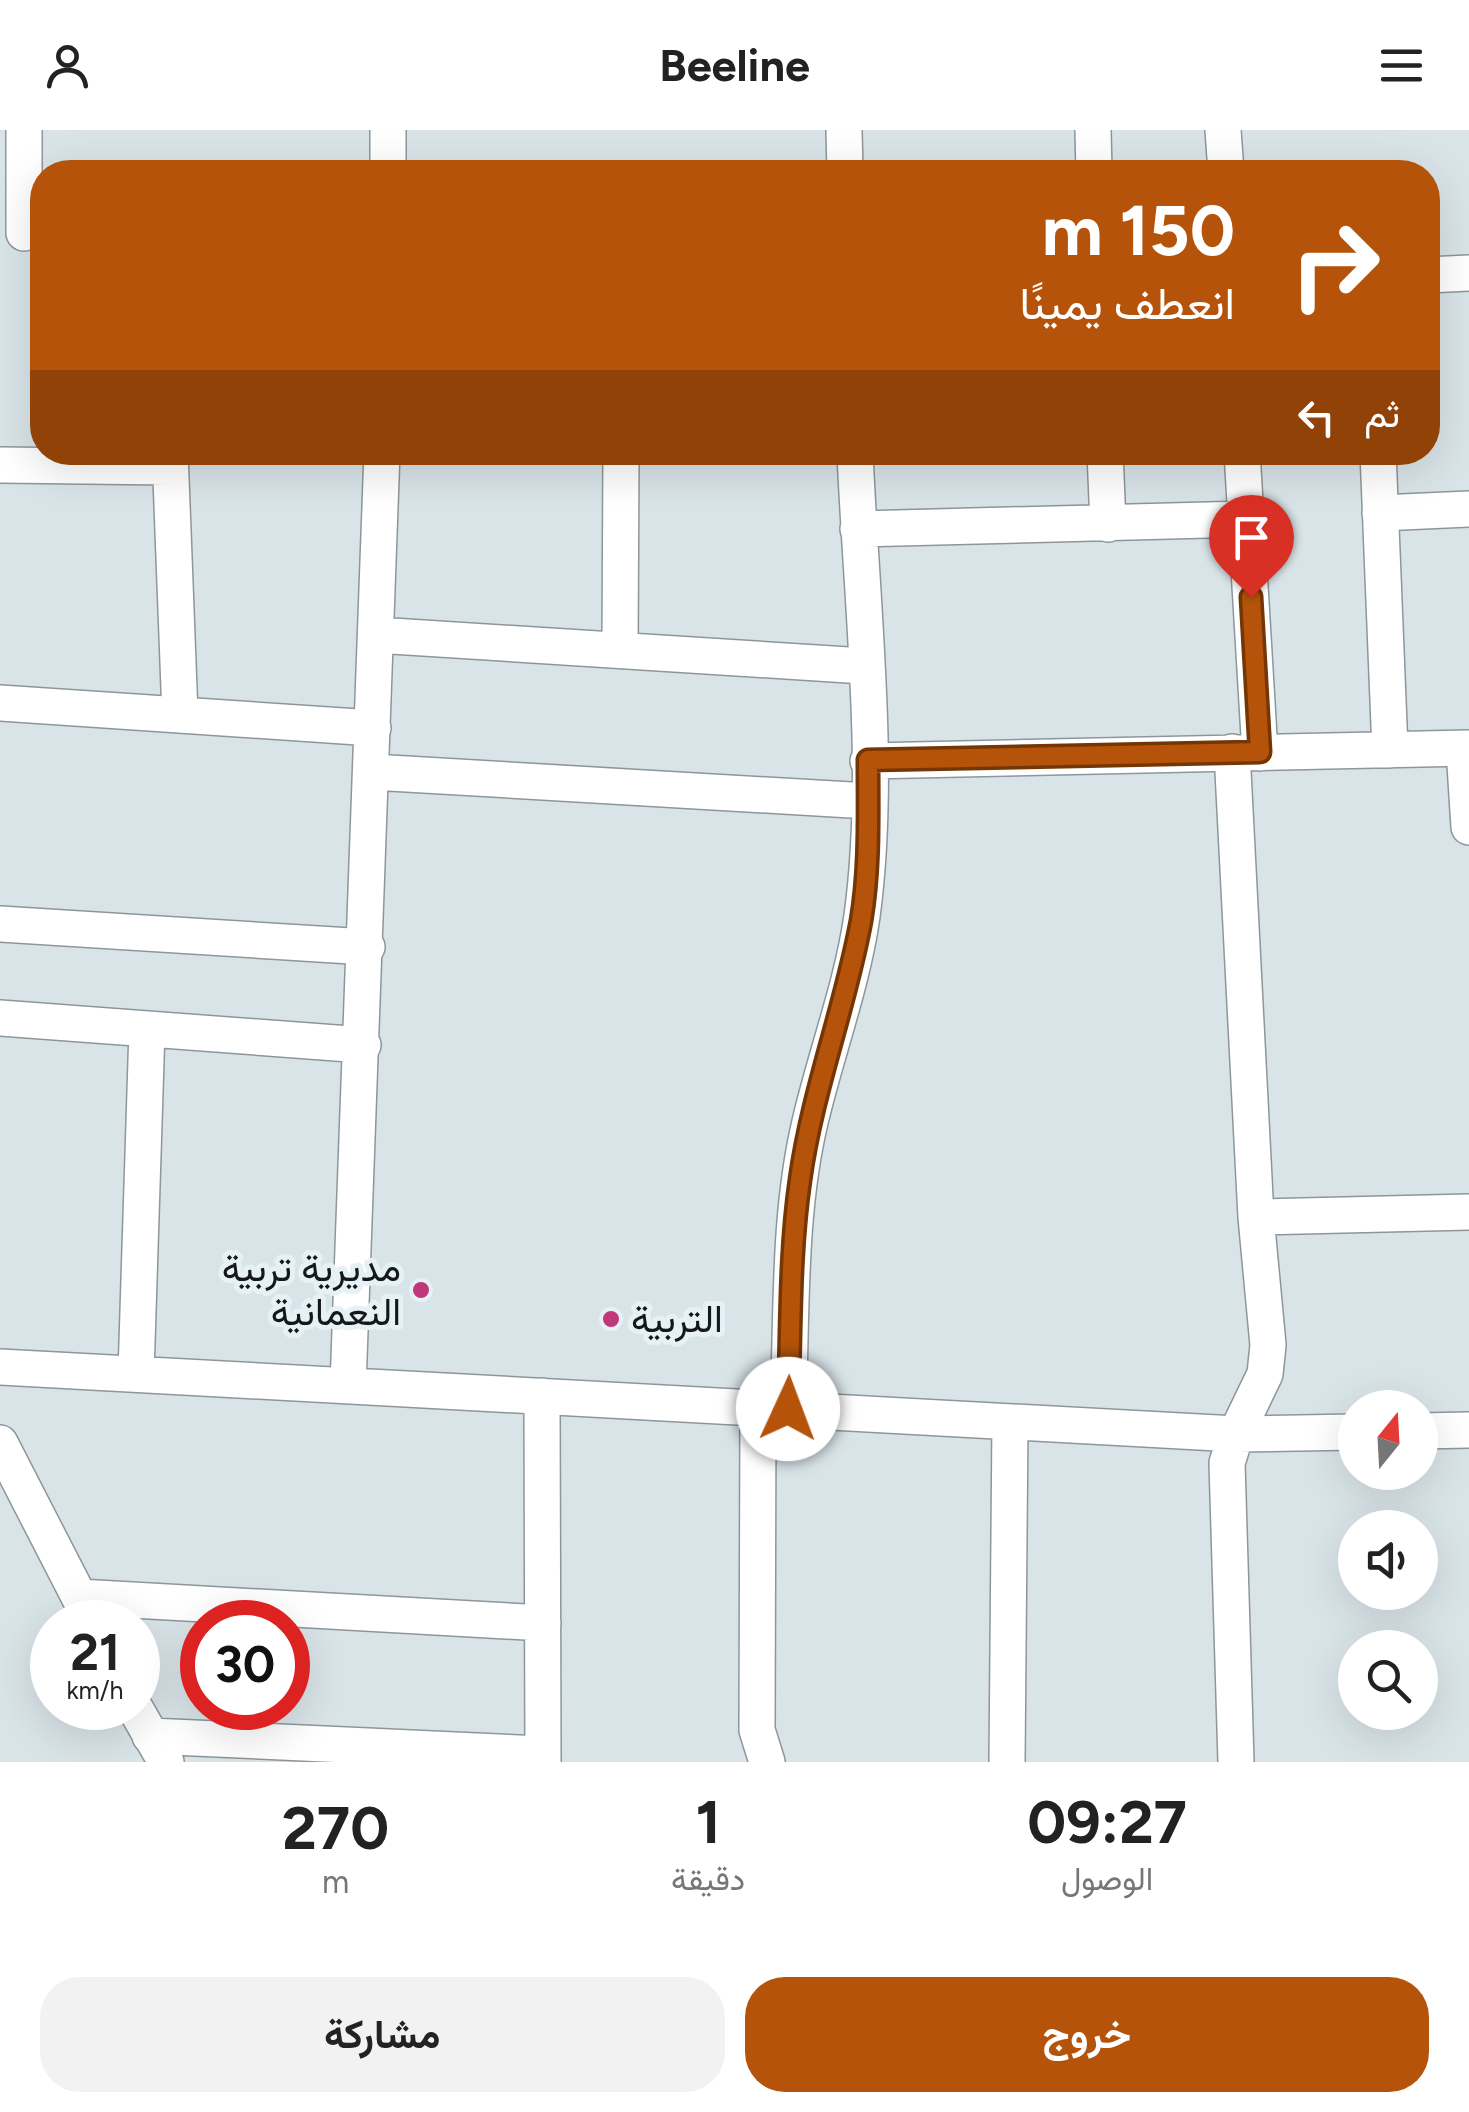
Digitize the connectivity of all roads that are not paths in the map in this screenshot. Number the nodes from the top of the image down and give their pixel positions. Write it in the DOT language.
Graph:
graph roads {
  1 [pos="24,130"];
  2 [pos="388,130"];
  3 [pos="844,130"];
  4 [pos="1093,130"];
  5 [pos="1223,130"];
  6 [pos="388,160"];
  7 [pos="845,160"];
  8 [pos="1094,160"];
  9 [pos="1225,160"];
  10 [pos="22,233"];
  11 [pos="1469,273"];
  12 [pos="1440,274"];
  13 [pos="30,464"];
  14 [pos="0,465"];
  15 [pos="170,465"];
  16 [pos="382,465"];
  17 [pos="621,465"];
  18 [pos="856,465"];
  19 [pos="1106,465"];
  20 [pos="1243,465"];
  21 [pos="1378,465"];
  22 [pos="1469,508"];
  23 [pos="1380,512"];
  24 [pos="1246,519"];
  25 [pos="1108,524"];
  26 [pos="858,529"];
  27 [pos="376,636"];
  28 [pos="620,650"];
  29 [pos="864,666"];
  30 [pos="0,703"];
  31 [pos="180,715"];
  32 [pos="373,728"];
  33 [pos="1466,748"];
  34 [pos="1390,750"];
  35 [pos="1246,752"];
  36 [pos="868,760"];
  37 [pos="372,772"];
  38 [pos="868,802"];
  39 [pos="1469,827"];
  40 [pos="0,924"];
  41 [pos="366,947"];
  42 [pos="0,1018"];
  43 [pos="147,1029"];
  44 [pos="363,1046"];
  45 [pos="1469,1212"];
  46 [pos="1256,1217"];
  47 [pos="0,1367"];
  48 [pos="136,1374"];
  49 [pos="348,1386"];
  50 [pos="542,1396"];
  51 [pos="773,1409"];
  52 [pos="1010,1422"];
  53 [pos="1438,1430"];
  54 [pos="1469,1430"];
  55 [pos="1338,1432"];
  56 [pos="1236,1434"];
  57 [pos="0,1443"];
  58 [pos="80,1600"];
  59 [pos="160,1612"];
  60 [pos="542,1622"];
  61 [pos="151,1735"];
  62 [pos="543,1758"];
  63 [pos="767,1762"];
  64 [pos="1008,1762"];
  65 [pos="1236,1762"];
  1 -- 10 [label="street"];
  2 -- 6 [label="street"];
  3 -- 7 [label="street"];
  4 -- 8 [label="street"];
  5 -- 9 [label="street"];
  11 -- 12 [label="street"];
  13 -- 14 [label="street"];
  15 -- 31 [label="street"];
  16 -- 27 [label="street"];
  17 -- 28 [label="street"];
  18 -- 26 [label="street"];
  19 -- 25 [label="street"];
  20 -- 24 [label="street"];
  21 -- 23 [label="street"];
  22 -- 23 [label="street"];
  23 -- 34 [label="street"];
  24 -- 25 [label="street"];
  24 -- 35 [label="street"];
  25 -- 26 [label="street"];
  26 -- 29 [label="street"];
  27 -- 28 [label="street"];
  27 -- 32 [label="street"];
  28 -- 29 [label="street"];
  29 -- 36 [label="street"];
  30 -- 31 [label="street"];
  31 -- 32 [label="street"];
  32 -- 37 [label="street"];
  33 -- 34 [label="street"];
  33 -- 39 [label="street"];
  34 -- 35 [label="street"];
  35 -- 36 [label="street"];
  35 -- 46 [label="street"];
  36 -- 38 [label="street"];
  37 -- 38 [label="street"];
  37 -- 41 [label="street"];
  38 -- 51 [label="street"];
  40 -- 41 [label="street"];
  41 -- 44 [label="street"];
  42 -- 43 [label="street"];
  43 -- 44 [label="street"];
  43 -- 48 [label="street"];
  44 -- 49 [label="street"];
  45 -- 46 [label="street"];
  46 -- 56 [label="street"];
  47 -- 48 [label="street"];
  48 -- 49 [label="street"];
  49 -- 50 [label="street"];
  50 -- 51 [label="street"];
  50 -- 60 [label="street"];
  51 -- 52 [label="street"];
  51 -- 63 [label="street"];
  52 -- 56 [label="street"];
  52 -- 64 [label="street"];
  53 -- 54 [label="street"];
  55 -- 56 [label="street"];
  56 -- 65 [label="street"];
  57 -- 58 [label="street"];
  59 -- 60 [label="street"];
  60 -- 62 [label="street"];
  61 -- 62 [label="street"];
}
